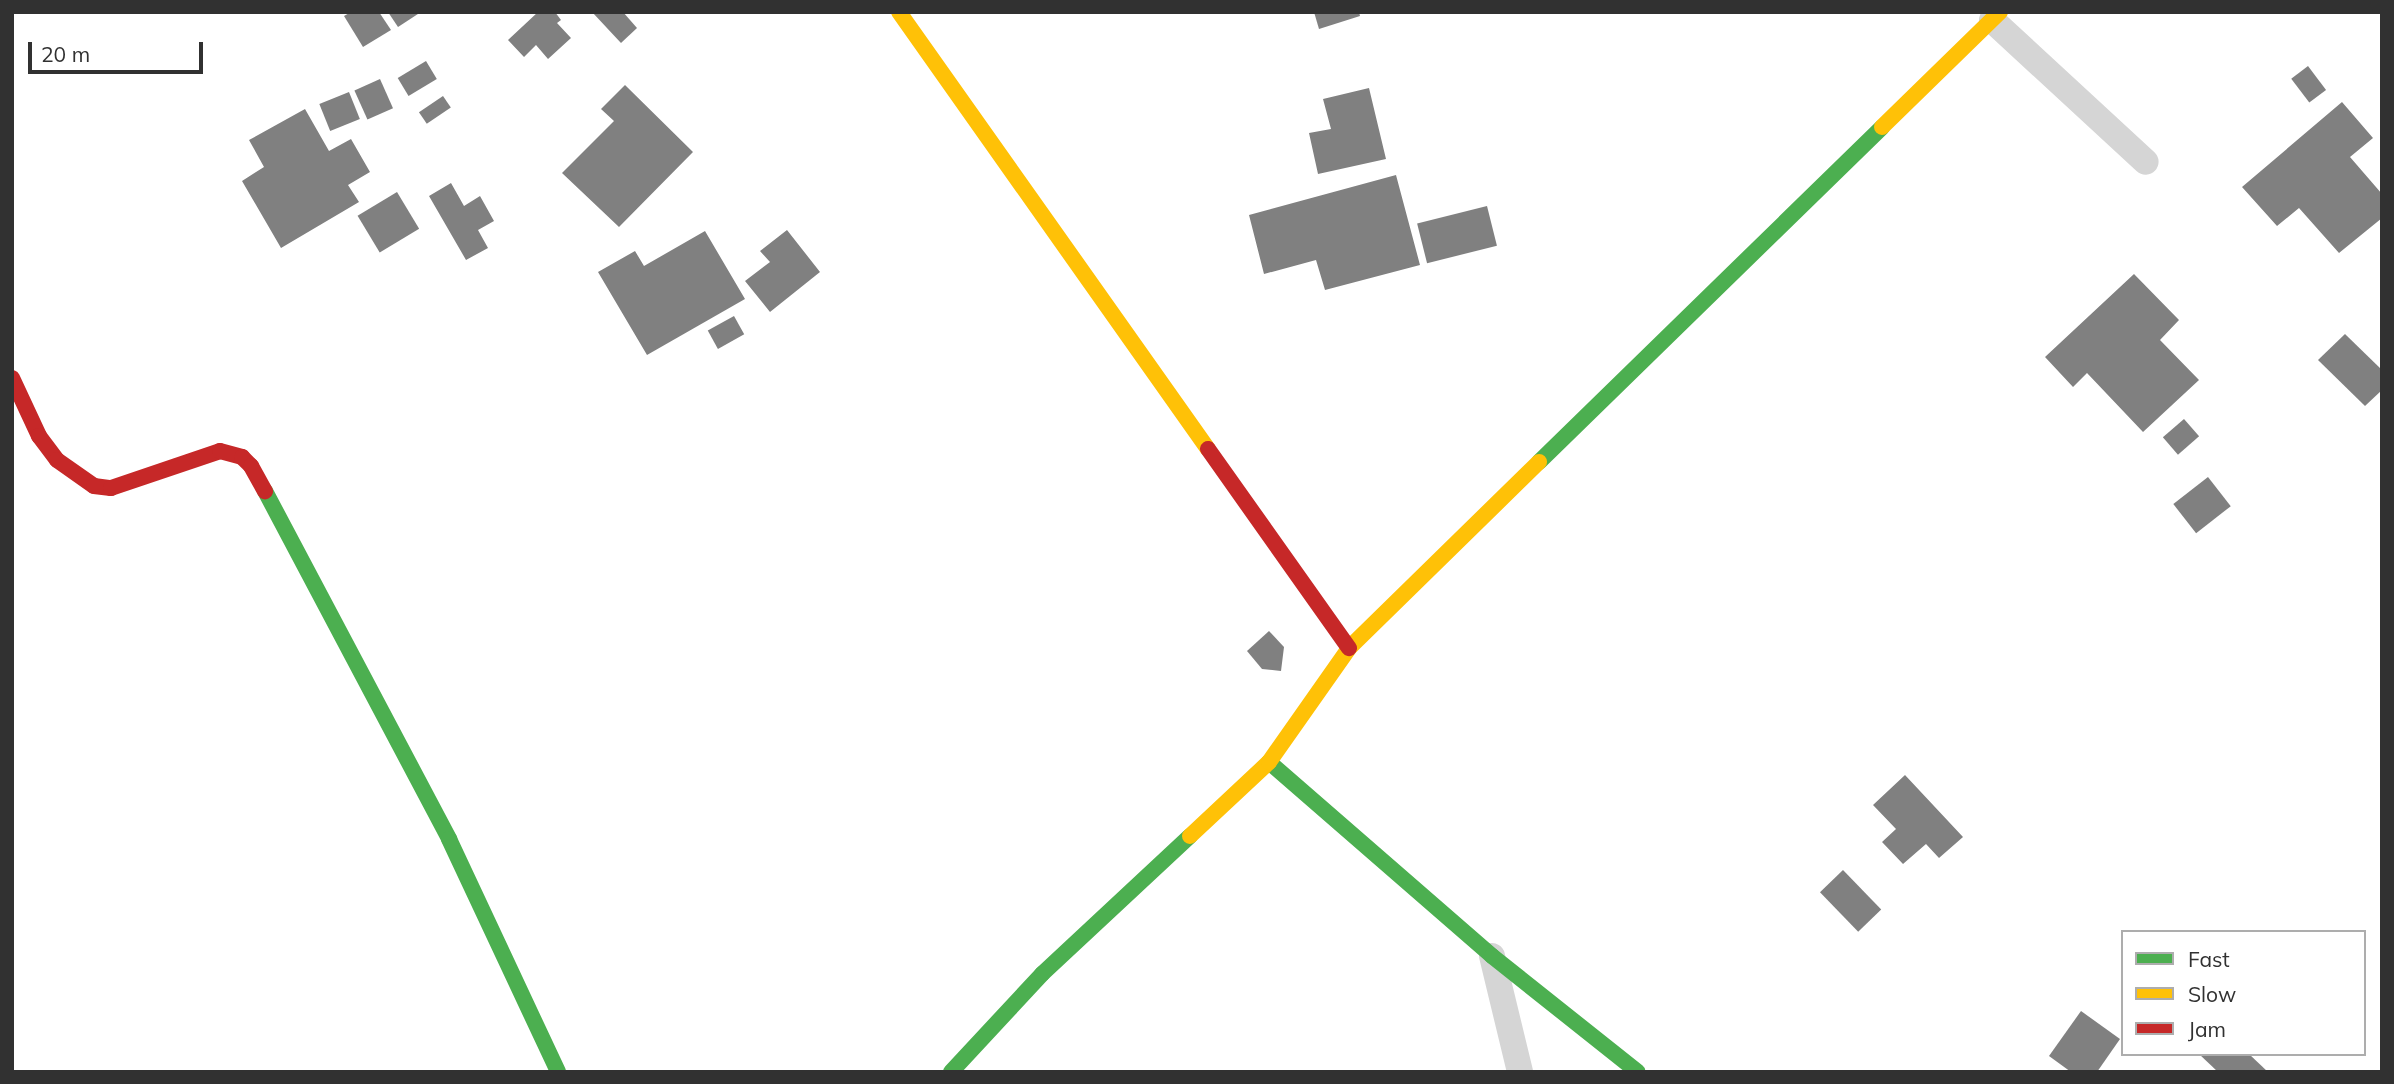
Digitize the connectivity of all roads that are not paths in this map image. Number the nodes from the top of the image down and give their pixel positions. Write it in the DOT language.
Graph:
graph roads {
  1 [pos="899,12"];
  2 [pos="1996,16"];
  3 [pos="2146,162"];
  4 [pos="12,378"];
  5 [pos="1349,648"];
  6 [pos="1269,762"];
  7 [pos="1492,956"];
  8 [pos="558,1072"];
  9 [pos="951,1072"];
  10 [pos="1520,1072"];
  11 [pos="1638,1072"];
  1 -- 5 [label="street"];
  2 -- 3 [label="lane"];
  2 -- 5 [label="street"];
  4 -- 8 [label="street"];
  5 -- 6 [label="street"];
  6 -- 7 [label="street"];
  6 -- 9 [label="street"];
  7 -- 10 [label="lane"];
  7 -- 11 [label="street"];
}
